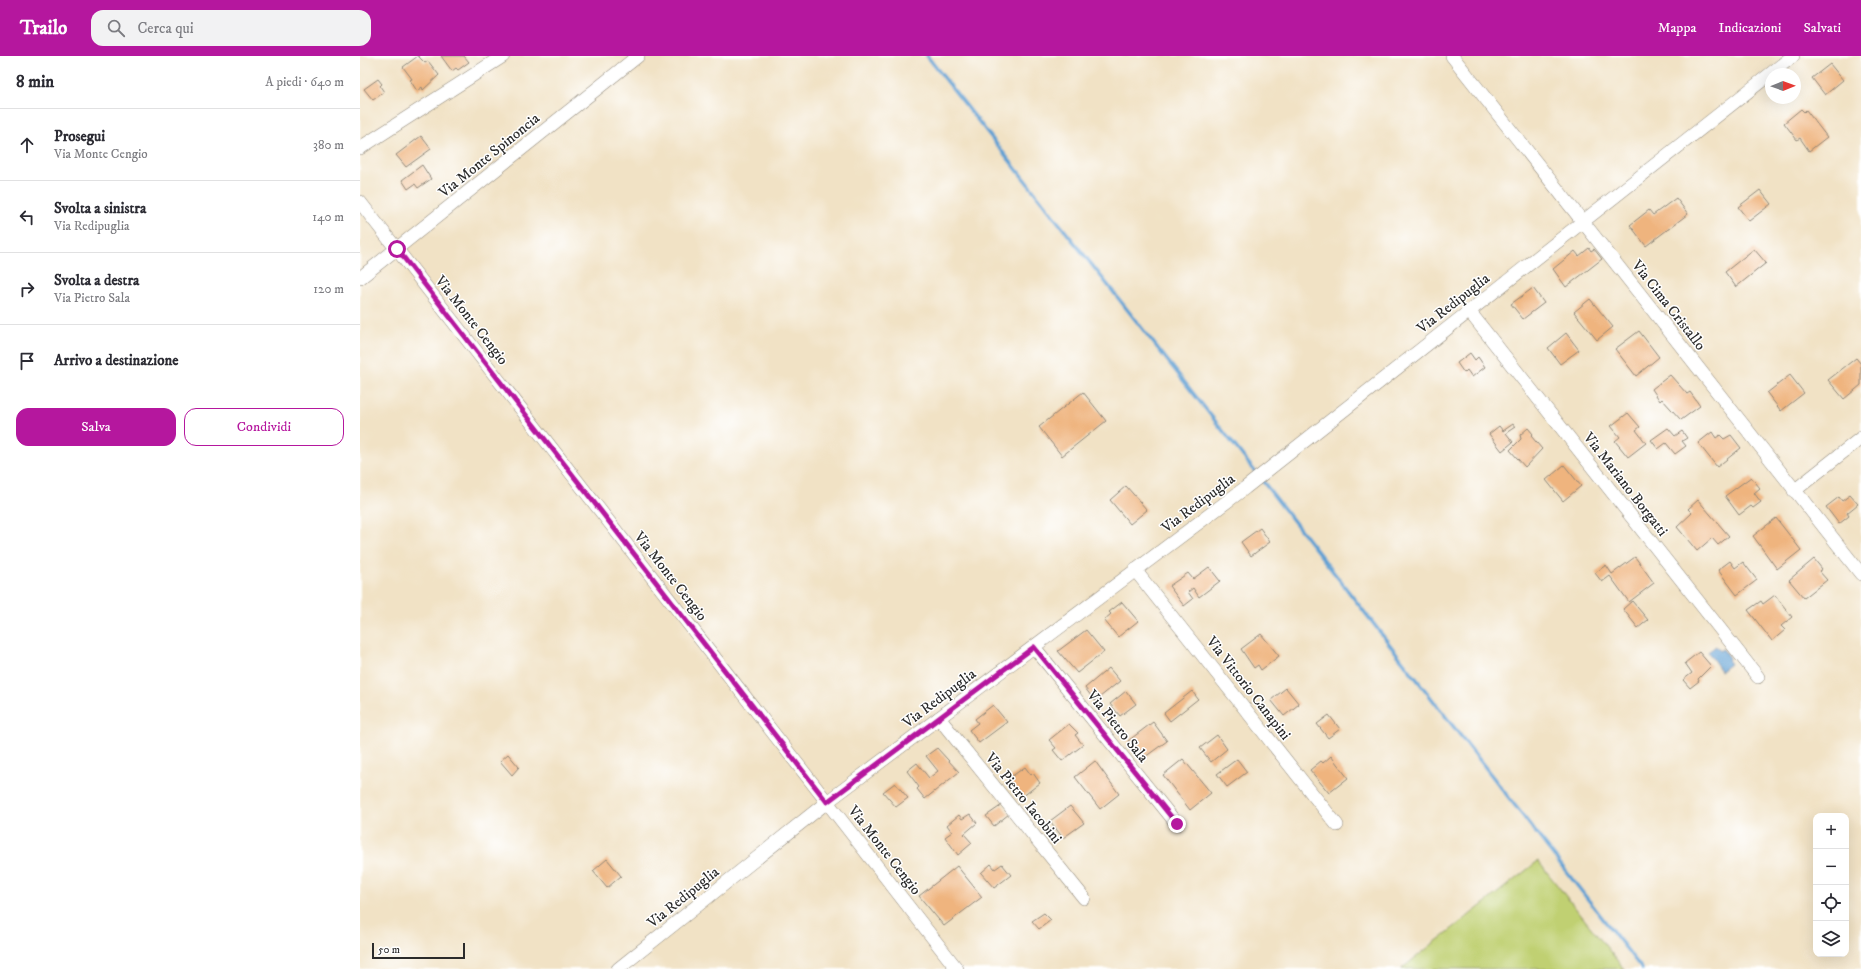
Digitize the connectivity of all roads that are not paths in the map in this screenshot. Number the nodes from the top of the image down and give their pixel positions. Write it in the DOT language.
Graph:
graph roads {
  1 [pos="503,56"];
  2 [pos="638,56"];
  3 [pos="1452,56"];
  4 [pos="1793,56"];
  5 [pos="360,148"];
  6 [pos="360,202"];
  7 [pos="1582,222"];
  8 [pos="397,249"];
  9 [pos="360,278"];
  10 [pos="1469,311"];
  11 [pos="1861,438"];
  12 [pos="1794,491"];
  13 [pos="1135,570"];
  14 [pos="1861,574"];
  15 [pos="1034,647"];
  16 [pos="1758,677"];
  17 [pos="940,718"];
  18 [pos="827,802"];
  19 [pos="1177,824"];
  20 [pos="1337,825"];
  21 [pos="1084,898"];
  22 [pos="618,969"];
  23 [pos="957,969"];
  1 -- 5 [label="street"];
  2 -- 8 [label="street, Via Monte Spinoncia"];
  3 -- 7 [label="street, Via Cima Cristallo"];
  4 -- 7 [label="street, Via Redipuglia"];
  6 -- 8 [label="street, Via Monte Cengio"];
  7 -- 10 [label="street, Via Redipuglia"];
  7 -- 12 [label="street, Via Cima Cristallo"];
  8 -- 9 [label="street, Via Monte Spinoncia"];
  8 -- 18 [label="street, Via Monte Cengio"];
  10 -- 13 [label="street, Via Redipuglia"];
  10 -- 16 [label="street, Via Mariano Borgatti"];
  11 -- 12 [label="street"];
  12 -- 14 [label="street, Via Cima Cristallo"];
  13 -- 15 [label="street, Via Redipuglia"];
  13 -- 20 [label="street, Via Vittorio Canapini"];
  15 -- 17 [label="street, Via Redipuglia"];
  15 -- 19 [label="street, Via Pietro Sala"];
  17 -- 18 [label="street, Via Redipuglia"];
  17 -- 21 [label="street, Via Pietro Iacobini"];
  18 -- 22 [label="street, Via Redipuglia"];
  18 -- 23 [label="street, Via Monte Cengio"];
}
